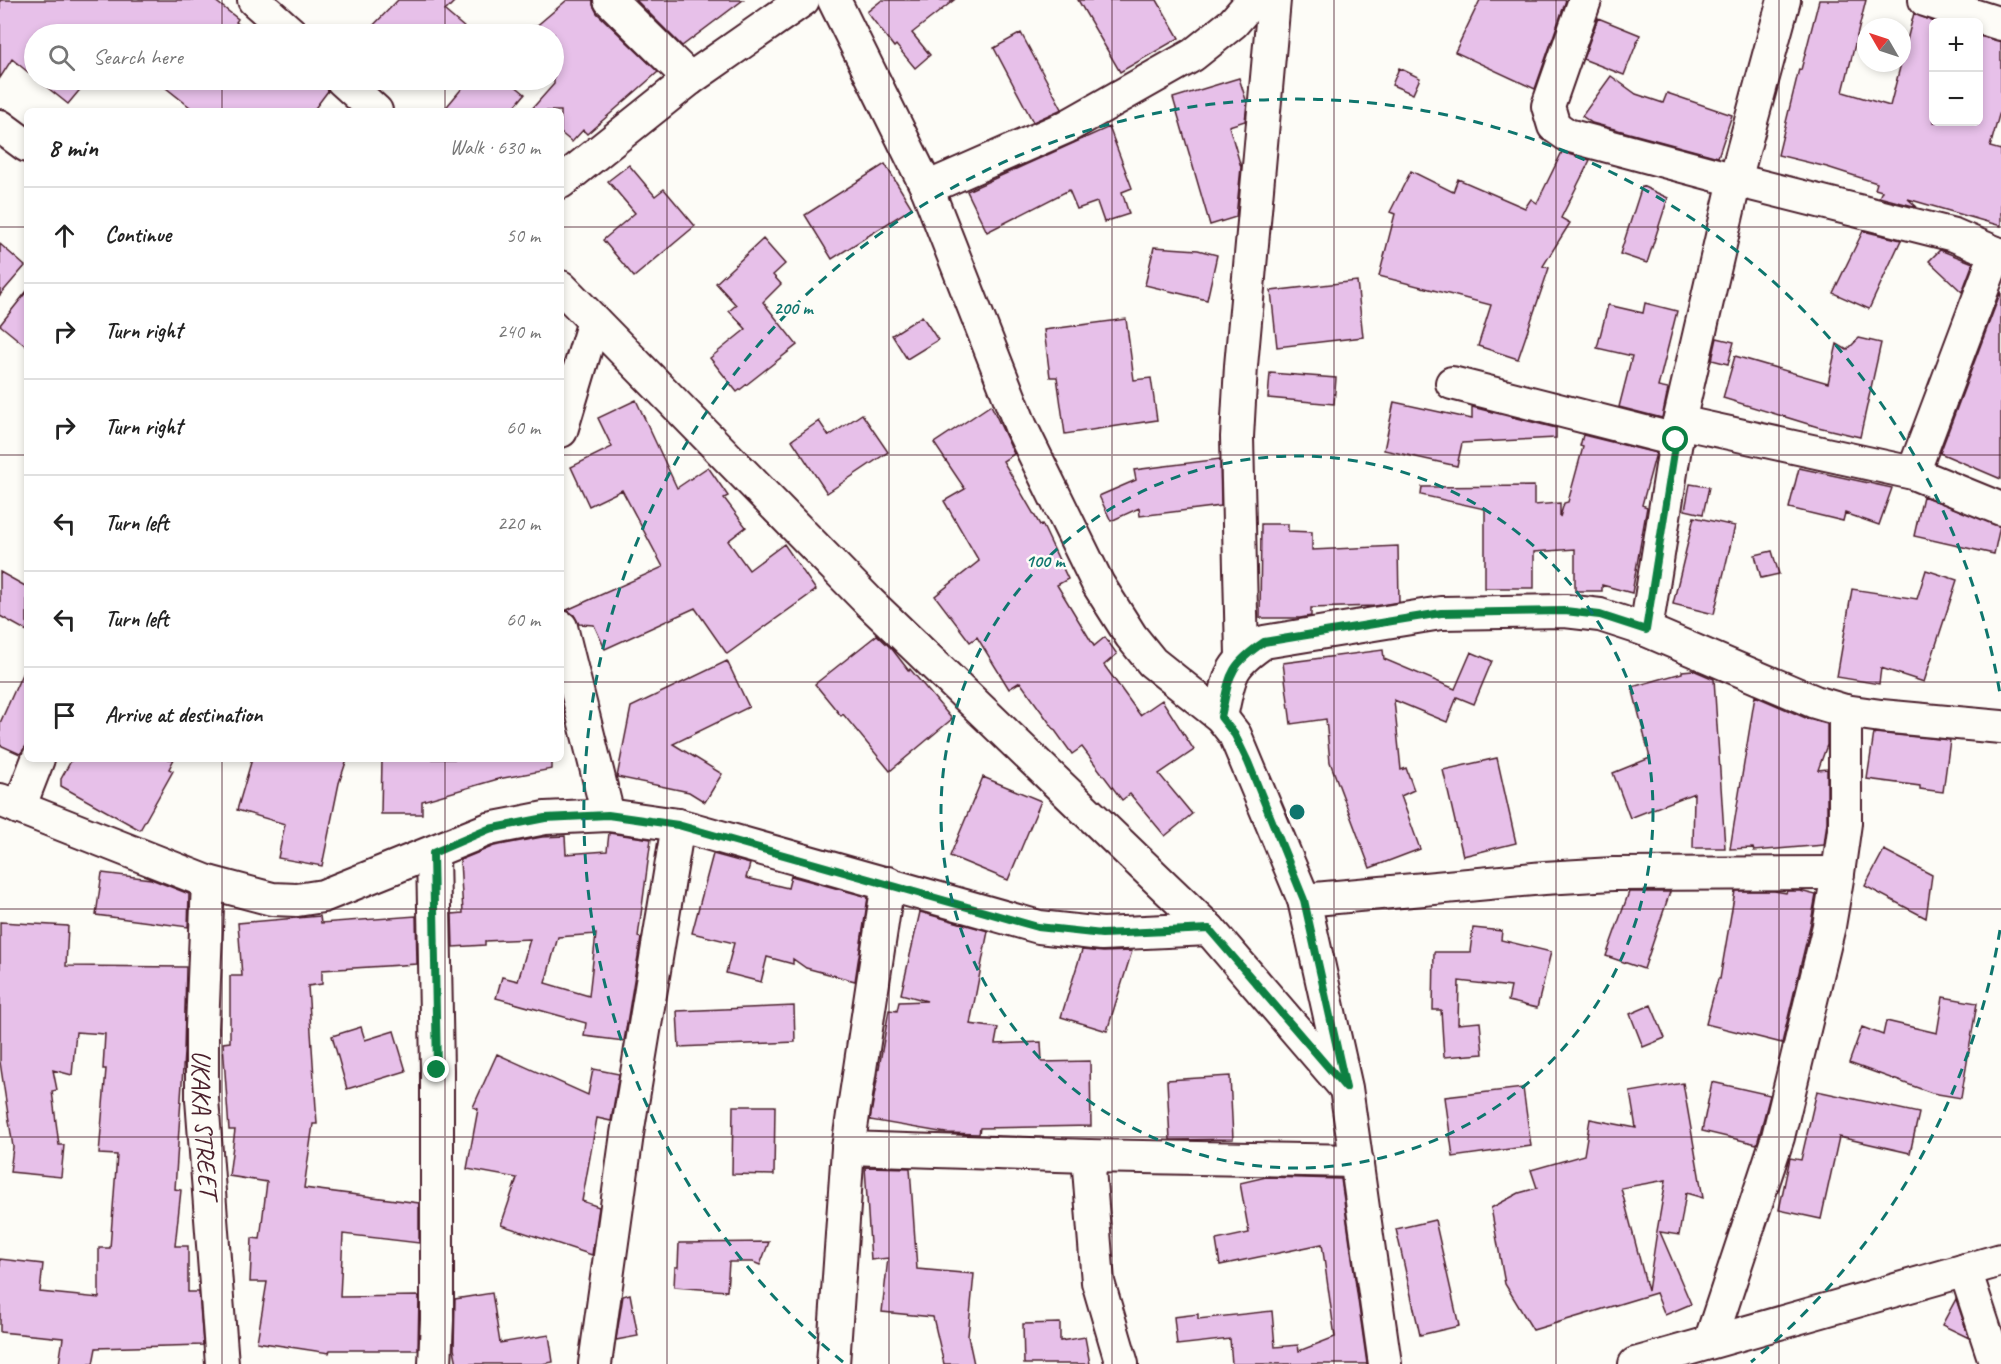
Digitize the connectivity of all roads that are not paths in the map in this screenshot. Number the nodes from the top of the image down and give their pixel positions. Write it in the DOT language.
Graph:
graph roads {
  1 [pos="255,0"];
  2 [pos="610,0"];
  3 [pos="803,0"];
  4 [pos="1253,0"];
  5 [pos="1274,0"];
  6 [pos="1585,0"];
  7 [pos="1784,0"];
  8 [pos="1924,0"];
  9 [pos="839,2"];
  10 [pos="281,24"];
  11 [pos="2001,24"];
  12 [pos="690,79"];
  13 [pos="353,90"];
  14 [pos="373,108"];
  15 [pos="0,126"];
  16 [pos="24,144"];
  17 [pos="564,180"];
  18 [pos="1736,180"];
  19 [pos="927,188"];
  20 [pos="1999,254"];
  21 [pos="564,290"];
  22 [pos="594,321"];
  23 [pos="1452,383"];
  24 [pos="564,421"];
  25 [pos="1678,431"];
  26 [pos="1913,473"];
  27 [pos="2001,509"];
  28 [pos="1646,630"];
  29 [pos="564,639"];
  30 [pos="1242,657"];
  31 [pos="1845,711"];
  32 [pos="1221,717"];
  33 [pos="2001,727"];
  34 [pos="36,762"];
  35 [pos="9,804"];
  36 [pos="608,815"];
  37 [pos="678,825"];
  38 [pos="433,853"];
  39 [pos="1838,873"];
  40 [pos="208,882"];
  41 [pos="888,883"];
  42 [pos="1304,900"];
  43 [pos="1209,929"];
  44 [pos="1346,1088"];
  45 [pos="848,1148"];
  46 [pos="1088,1156"];
  47 [pos="1357,1161"];
  48 [pos="2001,1260"];
  49 [pos="1965,1270"];
  50 [pos="1710,1342"];
  51 [pos="1655,1362"];
  52 [pos="222,1364"];
  53 [pos="435,1364"];
  54 [pos="594,1364"];
  55 [pos="833,1364"];
  56 [pos="1122,1364"];
  57 [pos="1385,1364"];
  58 [pos="1996,1364"];
  1 -- 10 [label="street"];
  2 -- 12 [label="street"];
  3 -- 12 [label="street"];
  4 -- 19 [label="street"];
  5 -- 30 [label="street"];
  6 -- 18 [label="street"];
  7 -- 18 [label="street"];
  8 -- 11 [label="street"];
  9 -- 19 [label="street"];
  12 -- 17 [label="street"];
  13 -- 14 [label="street"];
  15 -- 16 [label="street"];
  18 -- 20 [label="street"];
  18 -- 25 [label="street"];
  19 -- 32 [label="street"];
  20 -- 26 [label="street"];
  21 -- 22 [label="street"];
  22 -- 24 [label="street"];
  22 -- 43 [label="street"];
  23 -- 25 [label="street"];
  25 -- 26 [label="street"];
  25 -- 28 [label="street"];
  26 -- 27 [label="street"];
  28 -- 30 [label="street"];
  28 -- 31 [label="street"];
  29 -- 36 [label="street"];
  30 -- 32 [label="street"];
  31 -- 33 [label="street"];
  31 -- 39 [label="street"];
  32 -- 42 [label="street"];
  34 -- 35 [label="street"];
  35 -- 40 [label="street"];
  36 -- 37 [label="street"];
  36 -- 38 [label="street"];
  37 -- 41 [label="street"];
  37 -- 54 [label="street"];
  38 -- 40 [label="street"];
  38 -- 53 [label="street"];
  39 -- 42 [label="street"];
  39 -- 50 [label="street"];
  40 -- 52 [label="street, UKAKA STREET"];
  41 -- 43 [label="street"];
  41 -- 45 [label="street"];
  42 -- 44 [label="street"];
  43 -- 44 [label="street"];
  44 -- 47 [label="street"];
  45 -- 46 [label="street"];
  45 -- 55 [label="street"];
  46 -- 47 [label="street"];
  46 -- 56 [label="street"];
  47 -- 57 [label="street"];
  48 -- 49 [label="street"];
  49 -- 50 [label="street"];
  49 -- 58 [label="street"];
  50 -- 51 [label="street"];
}
